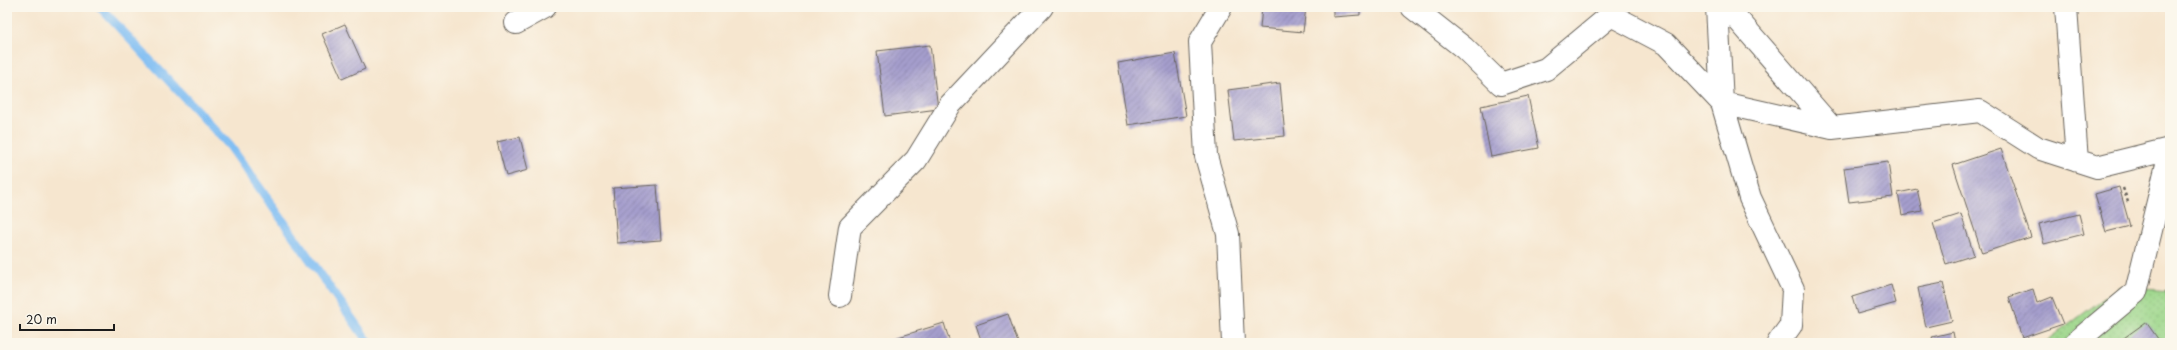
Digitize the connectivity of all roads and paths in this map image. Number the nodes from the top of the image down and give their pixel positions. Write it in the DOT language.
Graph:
graph roads {
  1 [pos="546,7"];
  2 [pos="1042,7"];
  3 [pos="1221,7"];
  4 [pos="1412,7"];
  5 [pos="1717,7"];
  6 [pos="1727,7"];
  7 [pos="2066,7"];
  8 [pos="1612,11"];
  9 [pos="516,23"];
  10 [pos="1722,103"];
  11 [pos="1832,128"];
  12 [pos="2170,151"];
  13 [pos="2077,161"];
  14 [pos="840,296"];
  15 [pos="1233,343"];
  16 [pos="1778,343"];
  17 [pos="2075,343"];
  1 -- 9 [label="street"];
  2 -- 14 [label="street"];
  3 -- 15 [label="street"];
  4 -- 8 [label="street"];
  5 -- 10 [label="street"];
  6 -- 11 [label="street"];
  7 -- 13 [label="street"];
  8 -- 10 [label="street"];
  10 -- 11 [label="street"];
  10 -- 16 [label="street"];
  11 -- 13 [label="street"];
  12 -- 13 [label="street"];
  12 -- 17 [label="street"];
}
